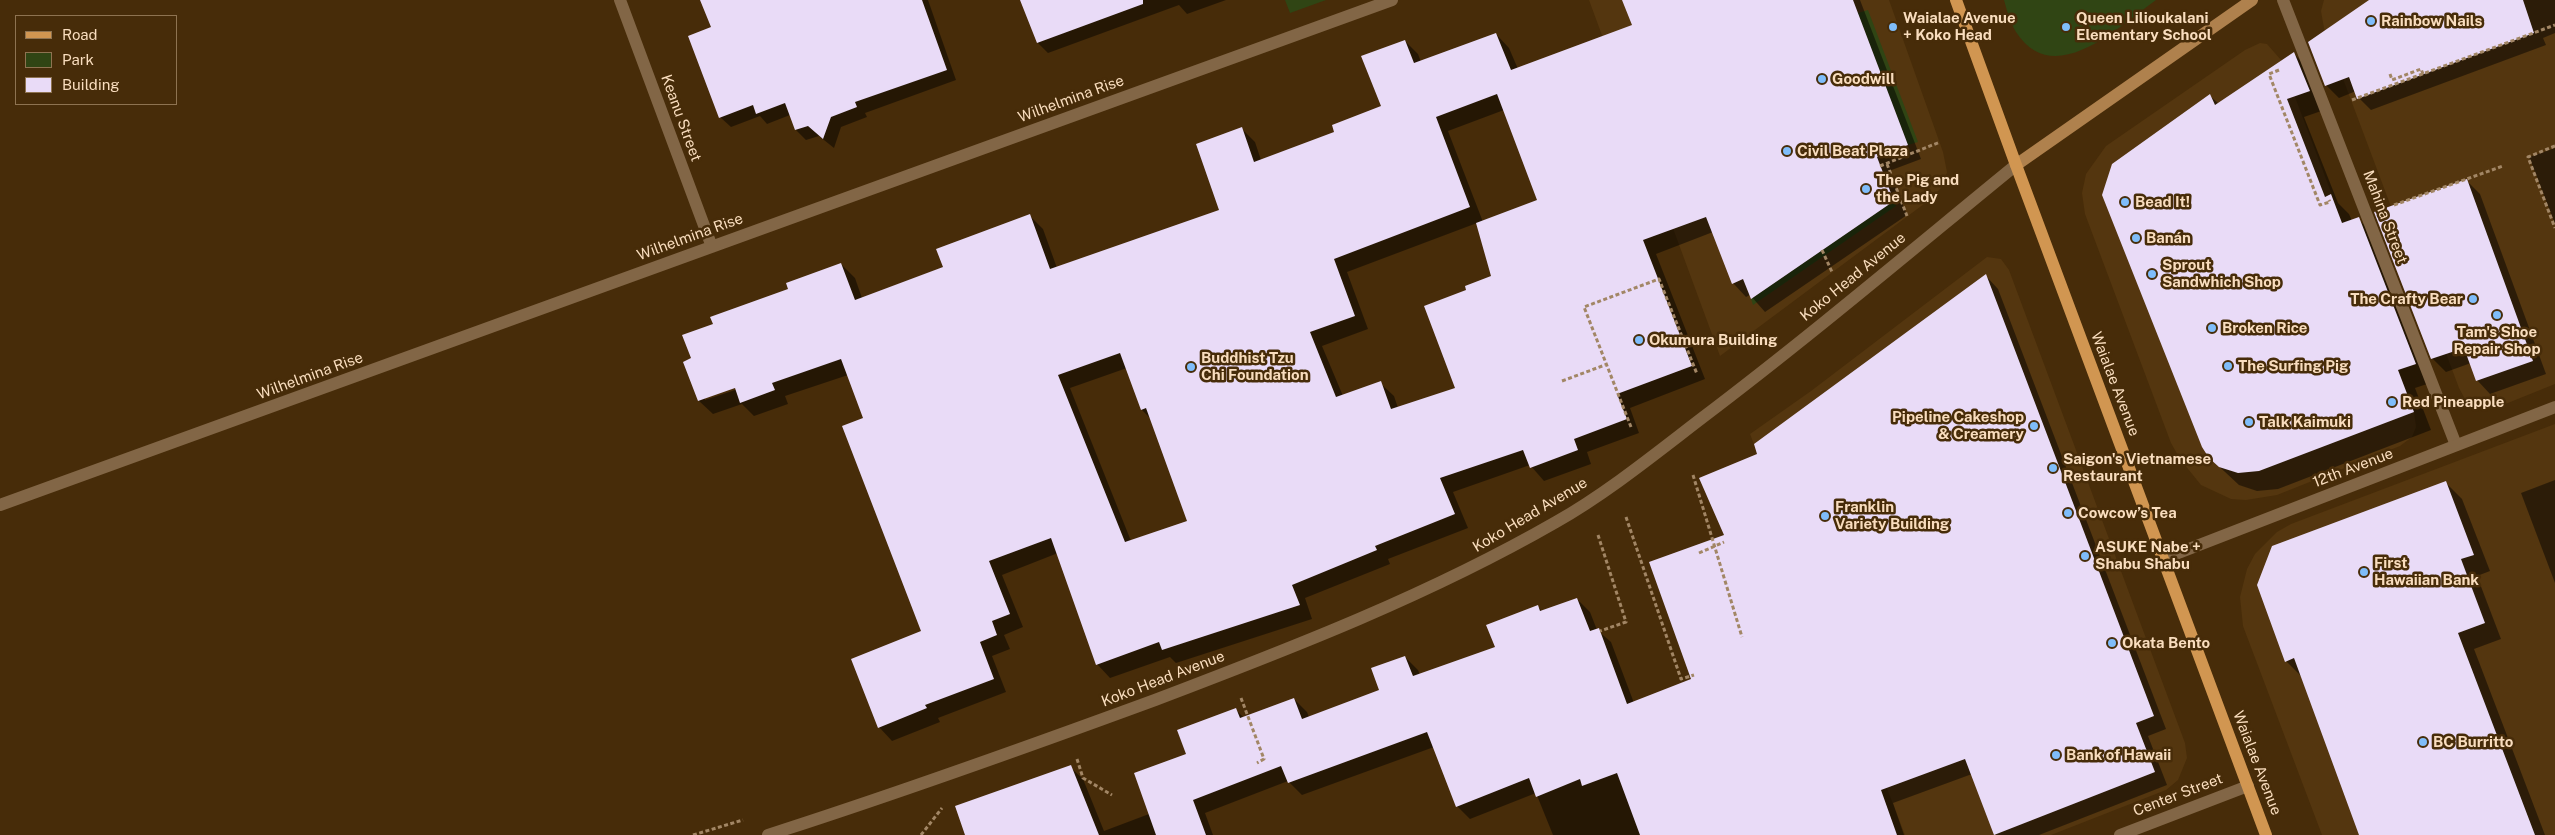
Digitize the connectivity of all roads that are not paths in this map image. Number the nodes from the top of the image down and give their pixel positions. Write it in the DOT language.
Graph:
graph roads {
  1 [pos="620,0"];
  2 [pos="1392,0"];
  3 [pos="1956,0"];
  4 [pos="2252,0"];
  5 [pos="2283,0"];
  6 [pos="2016,165"];
  7 [pos="712,247"];
  8 [pos="2555,407"];
  9 [pos="2456,446"];
  10 [pos="0,505"];
  11 [pos="2163,559"];
  12 [pos="2248,786"];
  13 [pos="768,835"];
  14 [pos="2120,835"];
  15 [pos="2266,835"];
  1 -- 7 [label="street, Keanu Street"];
  2 -- 7 [label="street, Wilhelmina Rise"];
  3 -- 6 [label="main road, Waialae Avenue"];
  4 -- 6 [label="street, Koko Head Avenue"];
  5 -- 9 [label="street, Mahina Street"];
  6 -- 11 [label="main road, Waialae Avenue"];
  6 -- 13 [label="street, Koko Head Avenue"];
  7 -- 10 [label="street, Wilhelmina Rise"];
  8 -- 9 [label="street, 12th Avenue"];
  9 -- 11 [label="street, 12th Avenue"];
  11 -- 12 [label="main road, Waialae Avenue"];
  12 -- 14 [label="street, Center Street"];
  12 -- 15 [label="main road, Waialae Avenue"];
}
